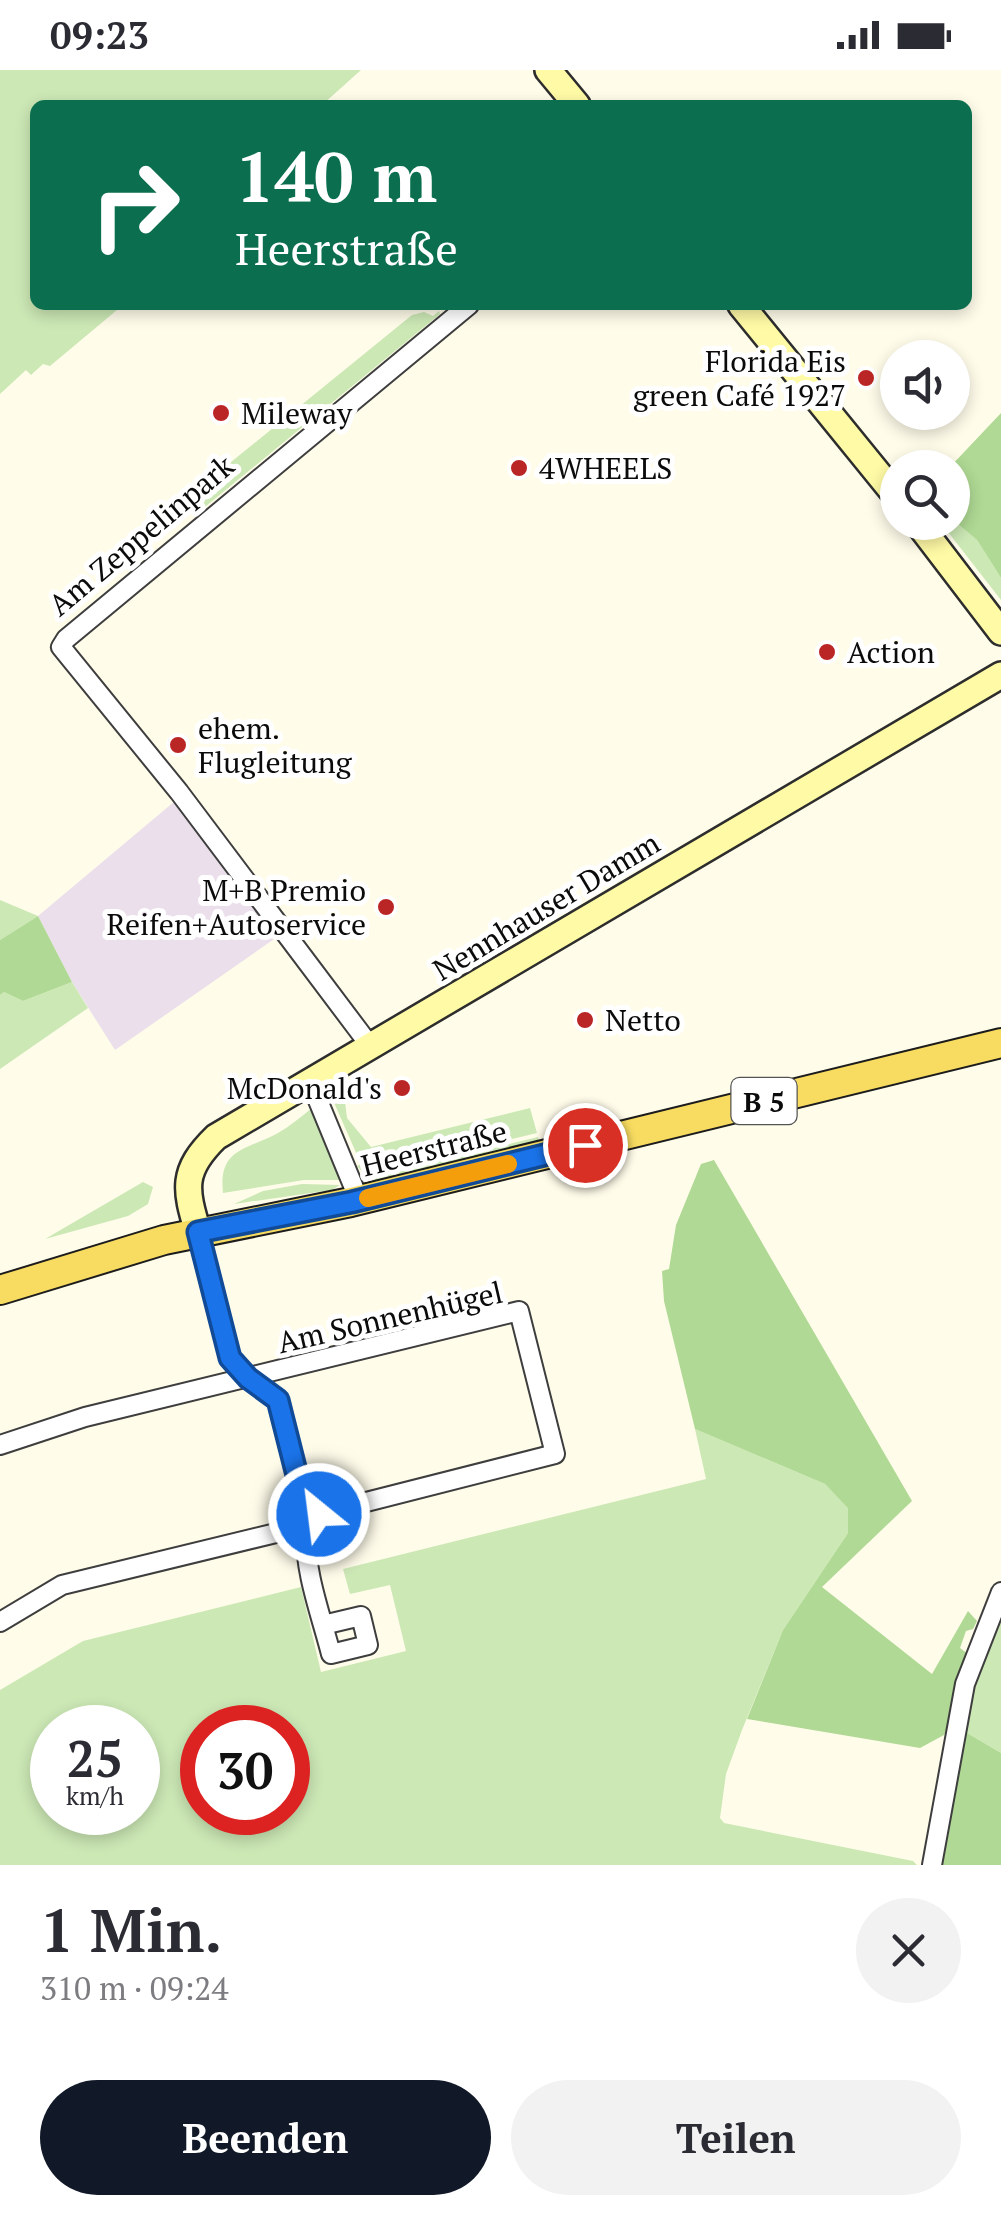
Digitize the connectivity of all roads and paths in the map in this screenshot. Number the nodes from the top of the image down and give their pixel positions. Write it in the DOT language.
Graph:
graph roads {
  1 [pos="548,70"];
  2 [pos="573,100"];
  3 [pos="463,310"];
  4 [pos="745,310"];
  5 [pos="880,476"];
  6 [pos="931,540"];
  7 [pos="1001,632"];
  8 [pos="1001,675"];
  9 [pos="1001,1043"];
  10 [pos="371,1047"];
  11 [pos="310,1082"];
  12 [pos="358,1200"];
  13 [pos="198,1232"];
  14 [pos="0,1290"];
  15 [pos="248,1378"];
  16 [pos="0,1445"];
  17 [pos="312,1508"];
  18 [pos="300,1526"];
  19 [pos="1001,1592"];
  20 [pos="0,1622"];
  21 [pos="324,1625"];
  22 [pos="932,1865"];
  1 -- 2 [label="main road"];
  3 -- 10 [label="street, Am Zeppelinpark"];
  4 -- 5 [label="main road"];
  6 -- 7 [label="main road"];
  8 -- 10 [label="main road, Nennhauser Damm"];
  9 -- 12 [label="main road, Heerstraße / B 5"];
  10 -- 11 [label="main road, Nennhauser Damm"];
  11 -- 12 [label="street"];
  11 -- 13 [label="main road, Nennhauser Damm"];
  12 -- 13 [label="main road, Heerstraße / B 5"];
  13 -- 14 [label="main road, Heerstraße / B 5"];
  13 -- 15 [label="street"];
  15 -- 16 [label="street"];
  15 -- 17 [label="street"];
  15 -- 17 [label="street, Am Sonnenhügel"];
  17 -- 18 [label="street"];
  18 -- 20 [label="street"];
  18 -- 21 [label="street"];
  19 -- 22 [label="street"];
}
